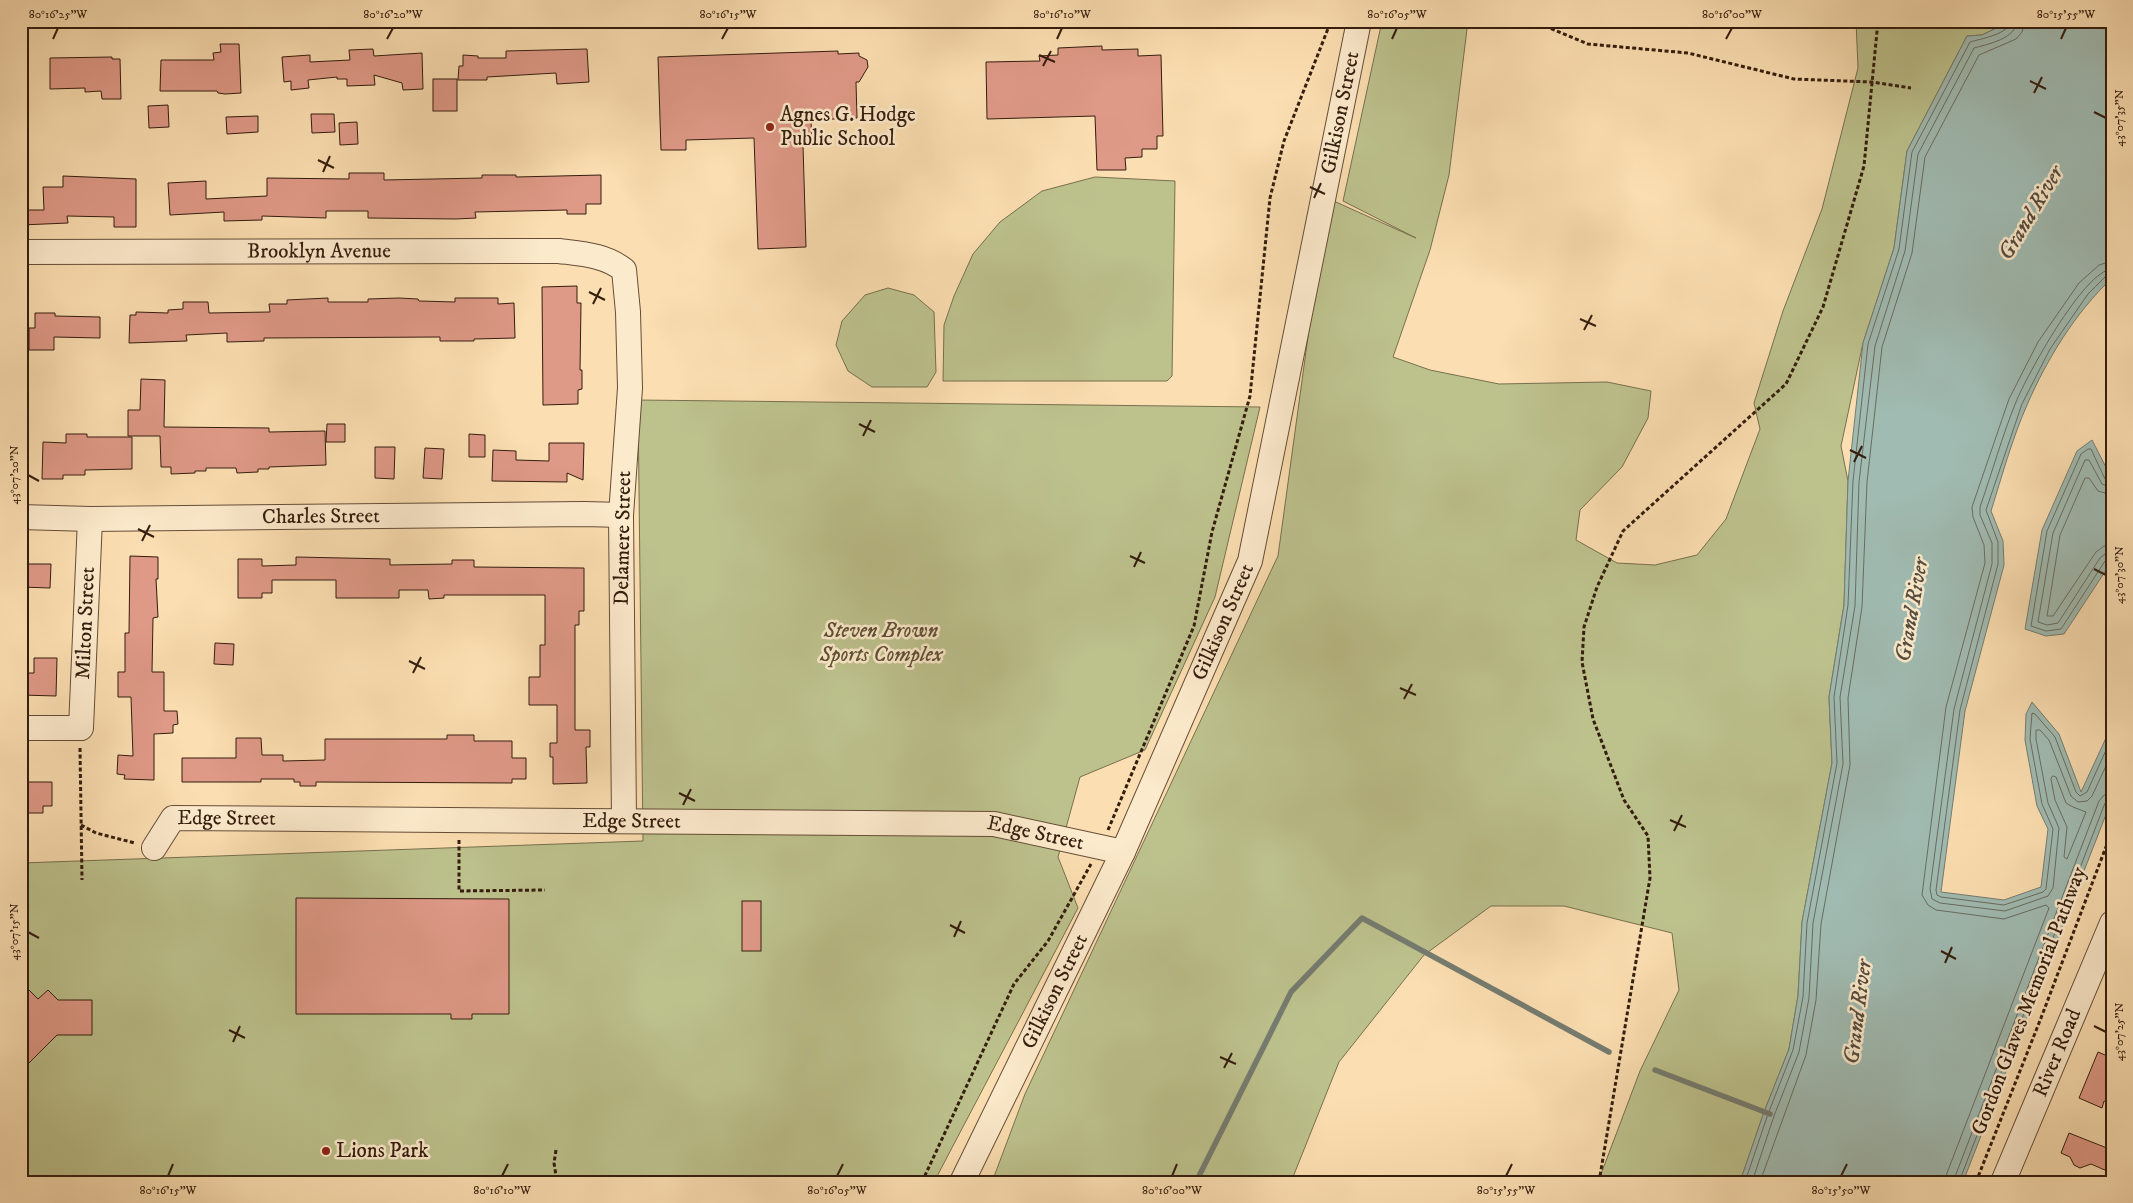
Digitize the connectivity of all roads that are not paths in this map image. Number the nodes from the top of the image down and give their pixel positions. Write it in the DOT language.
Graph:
graph roads {
  1 [pos="1359,21"];
  2 [pos="21,252"];
  3 [pos="614,262"];
  4 [pos="621,515"];
  5 [pos="21,517"];
  6 [pos="90,519"];
  7 [pos="21,728"];
  8 [pos="624,820"];
  9 [pos="154,848"];
  10 [pos="1112,849"];
  11 [pos="2112,923"];
  12 [pos="962,1182"];
  13 [pos="2003,1182"];
  1 -- 10 [label="street, Gilkison Street"];
  2 -- 3 [label="street, Brooklyn Avenue"];
  3 -- 4 [label="street, Delamere Street"];
  4 -- 6 [label="street, Charles Street"];
  4 -- 8 [label="street, Delamere Street"];
  5 -- 6 [label="street, Charles Street"];
  6 -- 7 [label="street, Milton Street"];
  8 -- 9 [label="street, Edge Street"];
  8 -- 10 [label="street, Edge Street"];
  10 -- 12 [label="street, Gilkison Street"];
  11 -- 13 [label="street, River Road"];
}
